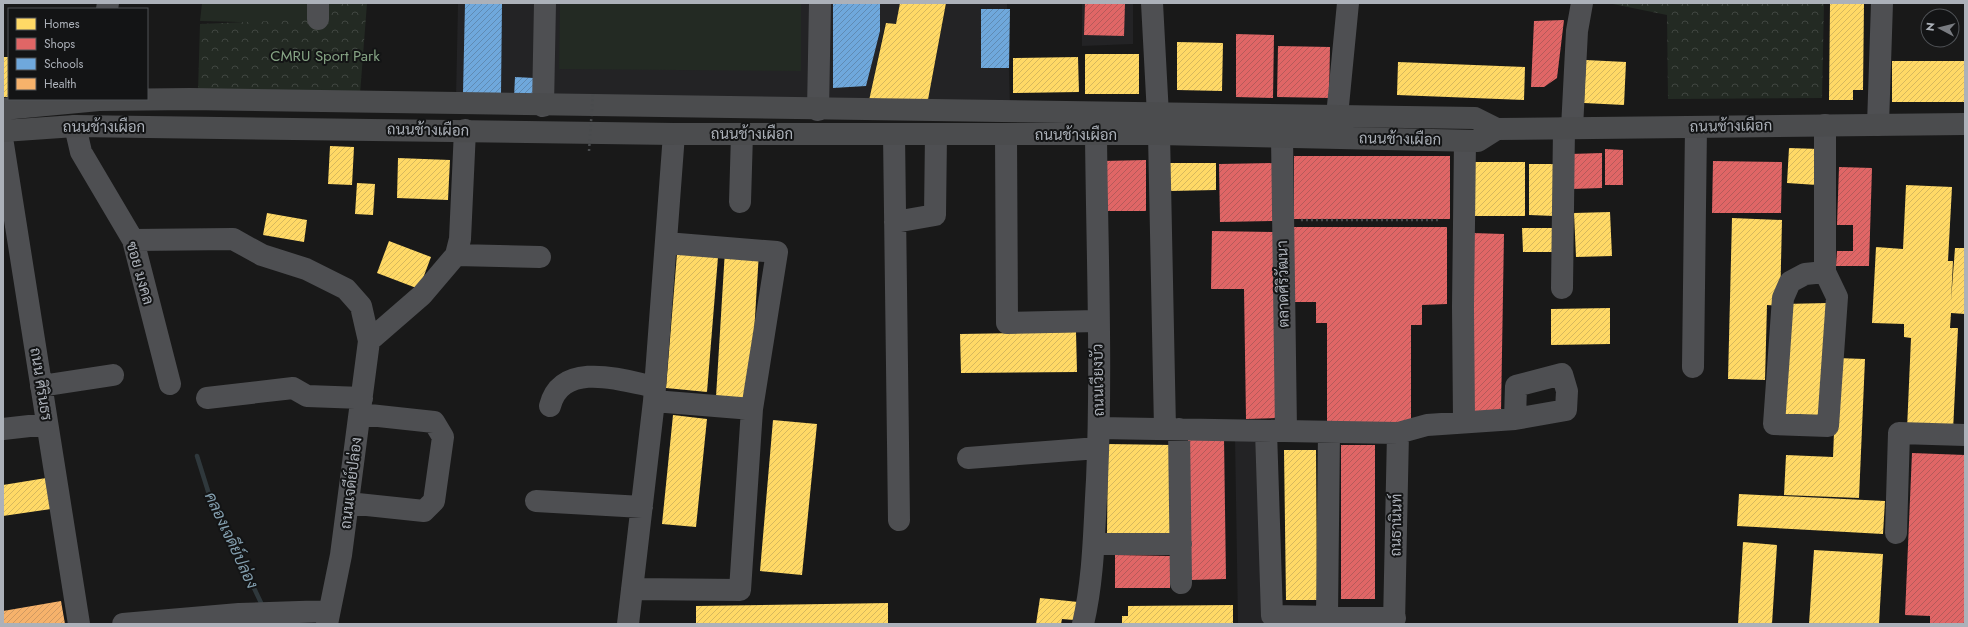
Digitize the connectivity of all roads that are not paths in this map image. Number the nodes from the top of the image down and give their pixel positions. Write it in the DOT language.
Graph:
graph roads {
  1 [pos="545,3"];
  2 [pos="820,3"];
  3 [pos="1152,3"];
  4 [pos="1348,3"];
  5 [pos="1582,3"];
  6 [pos="1882,3"];
  7 [pos="148,99"];
  8 [pos="89,100"];
  9 [pos="543,106"];
  10 [pos="3,109"];
  11 [pos="818,110"];
  12 [pos="1337,116"];
  13 [pos="1159,124"];
  14 [pos="1965,124"];
  15 [pos="1825,125"];
  16 [pos="1878,125"];
  17 [pos="75,126"];
  18 [pos="1696,127"];
  19 [pos="1568,128"];
  20 [pos="1497,129"];
  21 [pos="465,130"];
  22 [pos="3,131"];
  23 [pos="674,134"];
  24 [pos="742,134"];
  25 [pos="894,134"];
  26 [pos="936,134"];
  27 [pos="1096,134"];
  28 [pos="1006,135"];
  29 [pos="1282,137"];
  30 [pos="1465,141"];
  31 [pos="3,144"];
  32 [pos="740,202"];
  33 [pos="895,222"];
  34 [pos="133,240"];
  35 [pos="666,243"];
  36 [pos="456,255"];
  37 [pos="540,257"];
  38 [pos="1825,272"];
  39 [pos="1562,288"];
  40 [pos="1097,321"];
  41 [pos="369,342"];
  42 [pos="1693,367"];
  43 [pos="113,375"];
  44 [pos="170,384"];
  45 [pos="41,386"];
  46 [pos="655,394"];
  47 [pos="207,398"];
  48 [pos="361,406"];
  49 [pos="550,406"];
  50 [pos="752,409"];
  51 [pos="1515,419"];
  52 [pos="1464,421"];
  53 [pos="47,424"];
  54 [pos="3,429"];
  55 [pos="1172,429"];
  56 [pos="1276,431"];
  57 [pos="1329,432"];
  58 [pos="1398,433"];
  59 [pos="1965,435"];
  60 [pos="1098,438"];
  61 [pos="968,458"];
  62 [pos="536,501"];
  63 [pos="348,503"];
  64 [pos="642,507"];
  65 [pos="899,520"];
  66 [pos="1896,533"];
  67 [pos="1094,544"];
  68 [pos="1181,544"];
  69 [pos="1182,583"];
  70 [pos="632,589"];
  71 [pos="1326,617"];
  72 [pos="328,618"];
  73 [pos="1394,621"];
  74 [pos="79,624"];
  75 [pos="123,624"];
  76 [pos="628,624"];
  77 [pos="1083,624"];
  1 -- 9 [label="street"];
  2 -- 11 [label="street"];
  3 -- 13 [label="street"];
  4 -- 12 [label="street"];
  5 -- 19 [label="street"];
  6 -- 16 [label="street"];
  7 -- 9 [label="main road, ถนนช้างเผือก"];
  8 -- 10 [label="main road, ถนนช้างเผือก"];
  9 -- 11 [label="main road, ถนนช้างเผือก"];
  11 -- 13 [label="main road, ถนนช้างเผือก"];
  12 -- 13 [label="main road, ถนนช้างเผือก"];
  12 -- 20 [label="main road, ถนนช้างเผือก"];
  13 -- 27 [label="main road, ถนนช้างเผือก"];
  13 -- 29 [label="main road, ถนนช้างเผือก"];
  13 -- 55 [label="street"];
  14 -- 16 [label="main road, ถนนช้างเผือก"];
  15 -- 16 [label="main road, ถนนช้างเผือก"];
  15 -- 18 [label="main road, ถนนช้างเผือก"];
  15 -- 38 [label="street"];
  17 -- 21 [label="main road, ถนนช้างเผือก"];
  17 -- 22 [label="main road, ถนนช้างเผือก"];
  17 -- 34 [label="street, ซอย มงคล"];
  18 -- 19 [label="main road, ถนนช้างเผือก"];
  18 -- 42 [label="street"];
  19 -- 20 [label="main road, ถนนช้างเผือก"];
  19 -- 39 [label="street"];
  20 -- 30 [label="main road, ถนนช้างเผือก"];
  21 -- 23 [label="main road, ถนนช้างเผือก"];
  21 -- 36 [label="street"];
  23 -- 24 [label="main road, ถนนช้างเผือก"];
  23 -- 35 [label="street"];
  24 -- 25 [label="main road, ถนนช้างเผือก"];
  24 -- 32 [label="street"];
  25 -- 26 [label="main road, ถนนช้างเผือก"];
  25 -- 33 [label="street"];
  26 -- 28 [label="main road, ถนนช้างเผือก"];
  26 -- 33 [label="street"];
  27 -- 28 [label="main road, ถนนช้างเผือก"];
  27 -- 40 [label="street, ถนนเวียงบัว"];
  28 -- 40 [label="street"];
  29 -- 30 [label="main road, ถนนช้างเผือก"];
  29 -- 56 [label="street, ตลาดศิริวัฒนา"];
  30 -- 52 [label="street"];
  31 -- 45 [label="street, ถนน ศิรินธร"];
  33 -- 65 [label="street"];
  34 -- 41 [label="street, ถนนเจดีย์ปล่อง"];
  34 -- 44 [label="street, ซอย มงคล"];
  35 -- 46 [label="street"];
  35 -- 50 [label="street"];
  36 -- 37 [label="street"];
  36 -- 41 [label="street"];
  38 -- 38 [label="street"];
  40 -- 60 [label="street, ถนนเวียงบัว"];
  41 -- 48 [label="street, ถนนเจดีย์ปล่อง"];
  43 -- 45 [label="street"];
  45 -- 53 [label="street, ถนน ศิรินธร"];
  46 -- 49 [label="street"];
  46 -- 50 [label="street"];
  46 -- 64 [label="street"];
  47 -- 48 [label="street"];
  48 -- 63 [label="street, ถนนเจดีย์ปล่อง"];
  48 -- 63 [label="street"];
  50 -- 70 [label="street"];
  51 -- 52 [label="street"];
  52 -- 58 [label="street"];
  53 -- 54 [label="street"];
  53 -- 74 [label="street, ถนน ศิรินธร"];
  55 -- 56 [label="street"];
  55 -- 60 [label="street"];
  55 -- 68 [label="street"];
  56 -- 57 [label="street"];
  56 -- 71 [label="street, ตลาดศิริวัฒนา"];
  57 -- 58 [label="street"];
  57 -- 71 [label="street"];
  58 -- 73 [label="street, ถนธานินท์"];
  59 -- 66 [label="street"];
  60 -- 61 [label="street"];
  60 -- 67 [label="street, ถนนเวียงบัว"];
  62 -- 64 [label="street"];
  63 -- 72 [label="street, ถนนเจดีย์ปล่อง"];
  64 -- 70 [label="street"];
  67 -- 68 [label="street"];
  67 -- 77 [label="street, ถนนเวียงบัว"];
  68 -- 69 [label="street"];
  70 -- 76 [label="street"];
  71 -- 73 [label="street"];
  72 -- 75 [label="street"];
}
